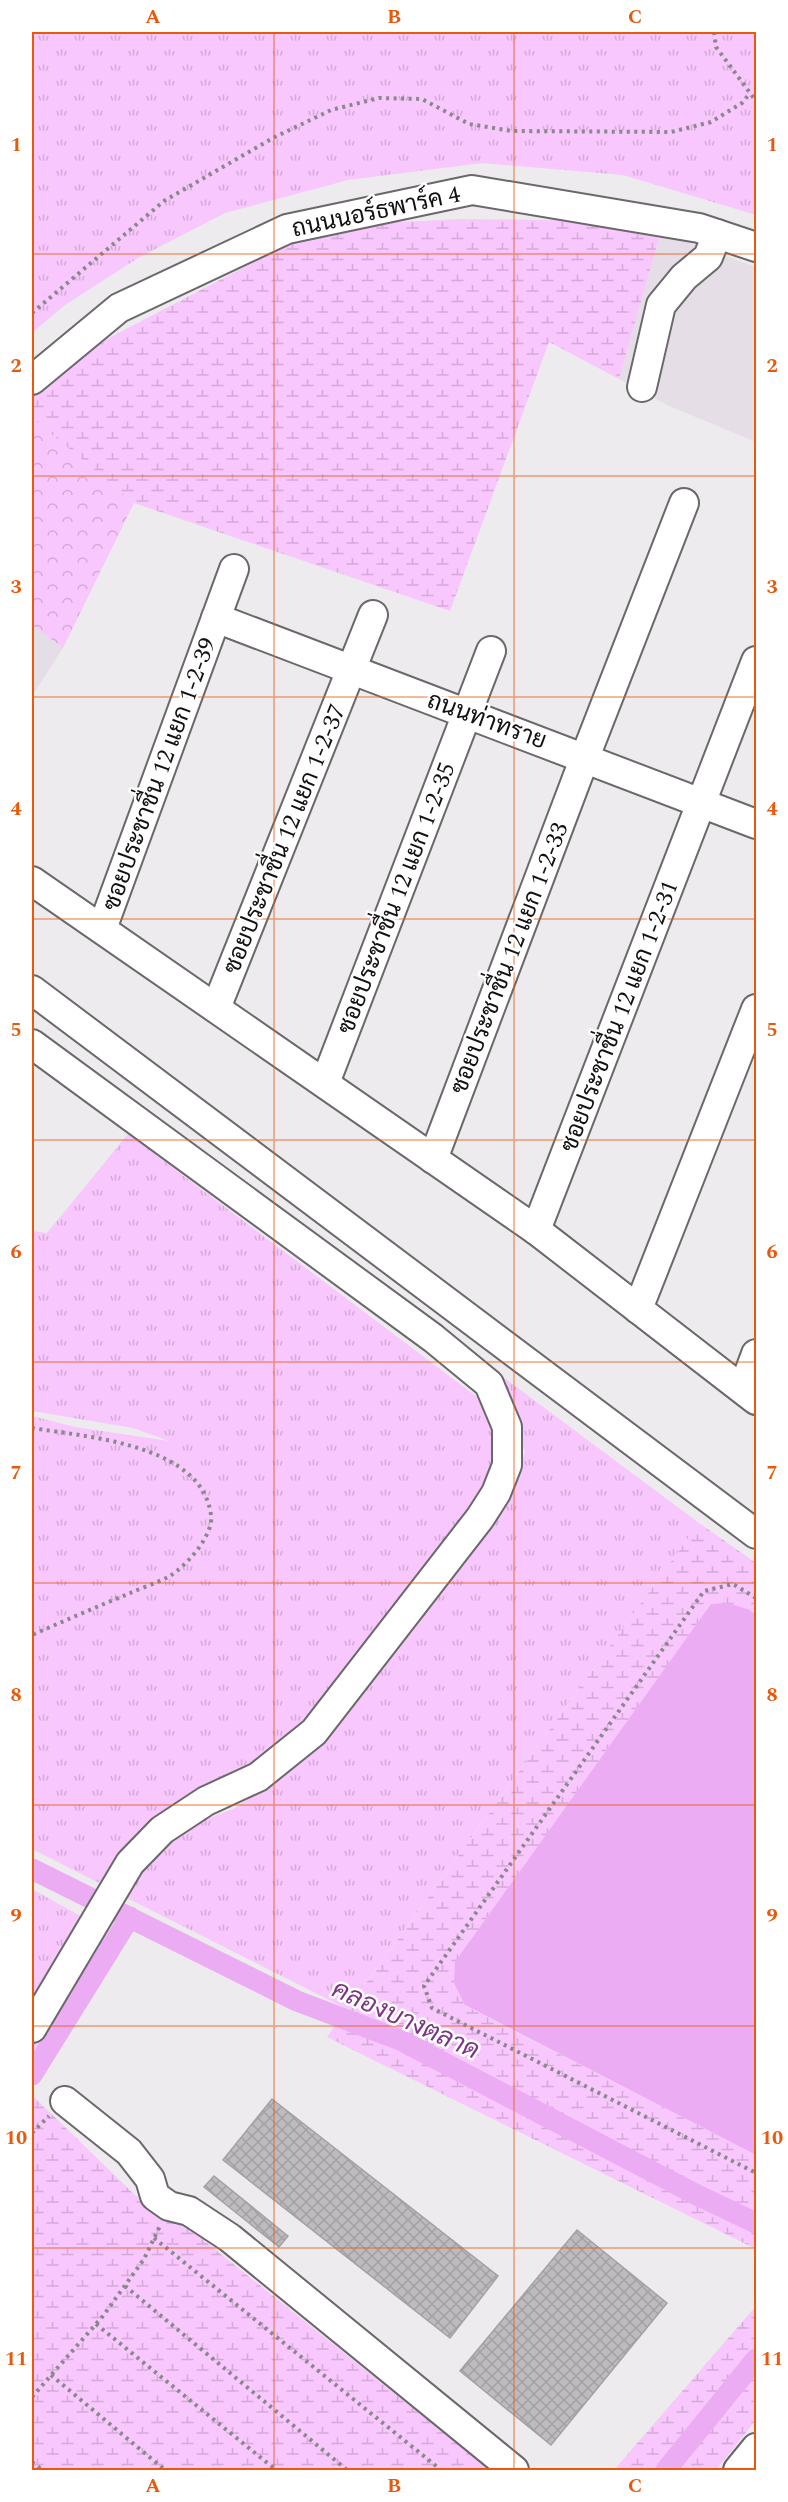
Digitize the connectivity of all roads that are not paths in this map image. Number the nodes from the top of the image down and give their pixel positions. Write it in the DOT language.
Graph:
graph roads {
  1 [pos="717,234"];
  2 [pos="756,247"];
  3 [pos="32,380"];
  4 [pos="642,387"];
  5 [pos="684,503"];
  6 [pos="234,569"];
  7 [pos="372,615"];
  8 [pos="216,618"];
  9 [pos="491,651"];
  10 [pos="756,661"];
  11 [pos="351,670"];
  12 [pos="467,713"];
  13 [pos="585,757"];
  14 [pos="702,802"];
  15 [pos="756,824"];
  16 [pos="32,881"];
  17 [pos="102,929"];
  18 [pos="32,990"];
  19 [pos="216,1008"];
  20 [pos="756,1010"];
  21 [pos="32,1044"];
  22 [pos="325,1083"];
  23 [pos="433,1159"];
  24 [pos="536,1230"];
  25 [pos="638,1309"];
  26 [pos="756,1354"];
  27 [pos="750,1395"];
  28 [pos="756,1534"];
  29 [pos="32,2028"];
  30 [pos="65,2101"];
  31 [pos="756,2448"];
  32 [pos="514,2470"];
  33 [pos="738,2470"];
  1 -- 2 [label="street, ถนนนอร์ธพาร์ค 4"];
  1 -- 3 [label="street, ถนนนอร์ธพาร์ค 4"];
  1 -- 4 [label="street"];
  5 -- 13 [label="street, ซอยประชาชื่น 12 แยก 1-2-33"];
  6 -- 8 [label="street, ซอยประชาชื่น 12 แยก 1-2-39"];
  7 -- 11 [label="street, ซอยประชาชื่น 12 แยก 1-2-37"];
  8 -- 11 [label="street, ถนนท่าทราย"];
  8 -- 17 [label="street, ซอยประชาชื่น 12 แยก 1-2-39"];
  9 -- 12 [label="street, ซอยประชาชื่น 12 แยก 1-2-35"];
  10 -- 14 [label="street, ซอยประชาชื่น 12 แยก 1-2-31"];
  11 -- 12 [label="street, ถนนท่าทราย"];
  11 -- 19 [label="street, ซอยประชาชื่น 12 แยก 1-2-37"];
  12 -- 13 [label="street, ถนนท่าทราย"];
  12 -- 22 [label="street, ซอยประชาชื่น 12 แยก 1-2-35"];
  13 -- 14 [label="street, ถนนท่าทราย"];
  13 -- 23 [label="street, ซอยประชาชื่น 12 แยก 1-2-33"];
  14 -- 15 [label="street, ถนนท่าทราย"];
  14 -- 24 [label="street, ซอยประชาชื่น 12 แยก 1-2-31"];
  16 -- 17 [label="street"];
  17 -- 19 [label="street"];
  18 -- 28 [label="street"];
  19 -- 22 [label="street"];
  20 -- 25 [label="street"];
  21 -- 29 [label="street"];
  22 -- 23 [label="street"];
  23 -- 24 [label="street"];
  24 -- 25 [label="street"];
  25 -- 27 [label="street"];
  26 -- 27 [label="street"];
  30 -- 32 [label="street"];
  31 -- 33 [label="street"];
}
